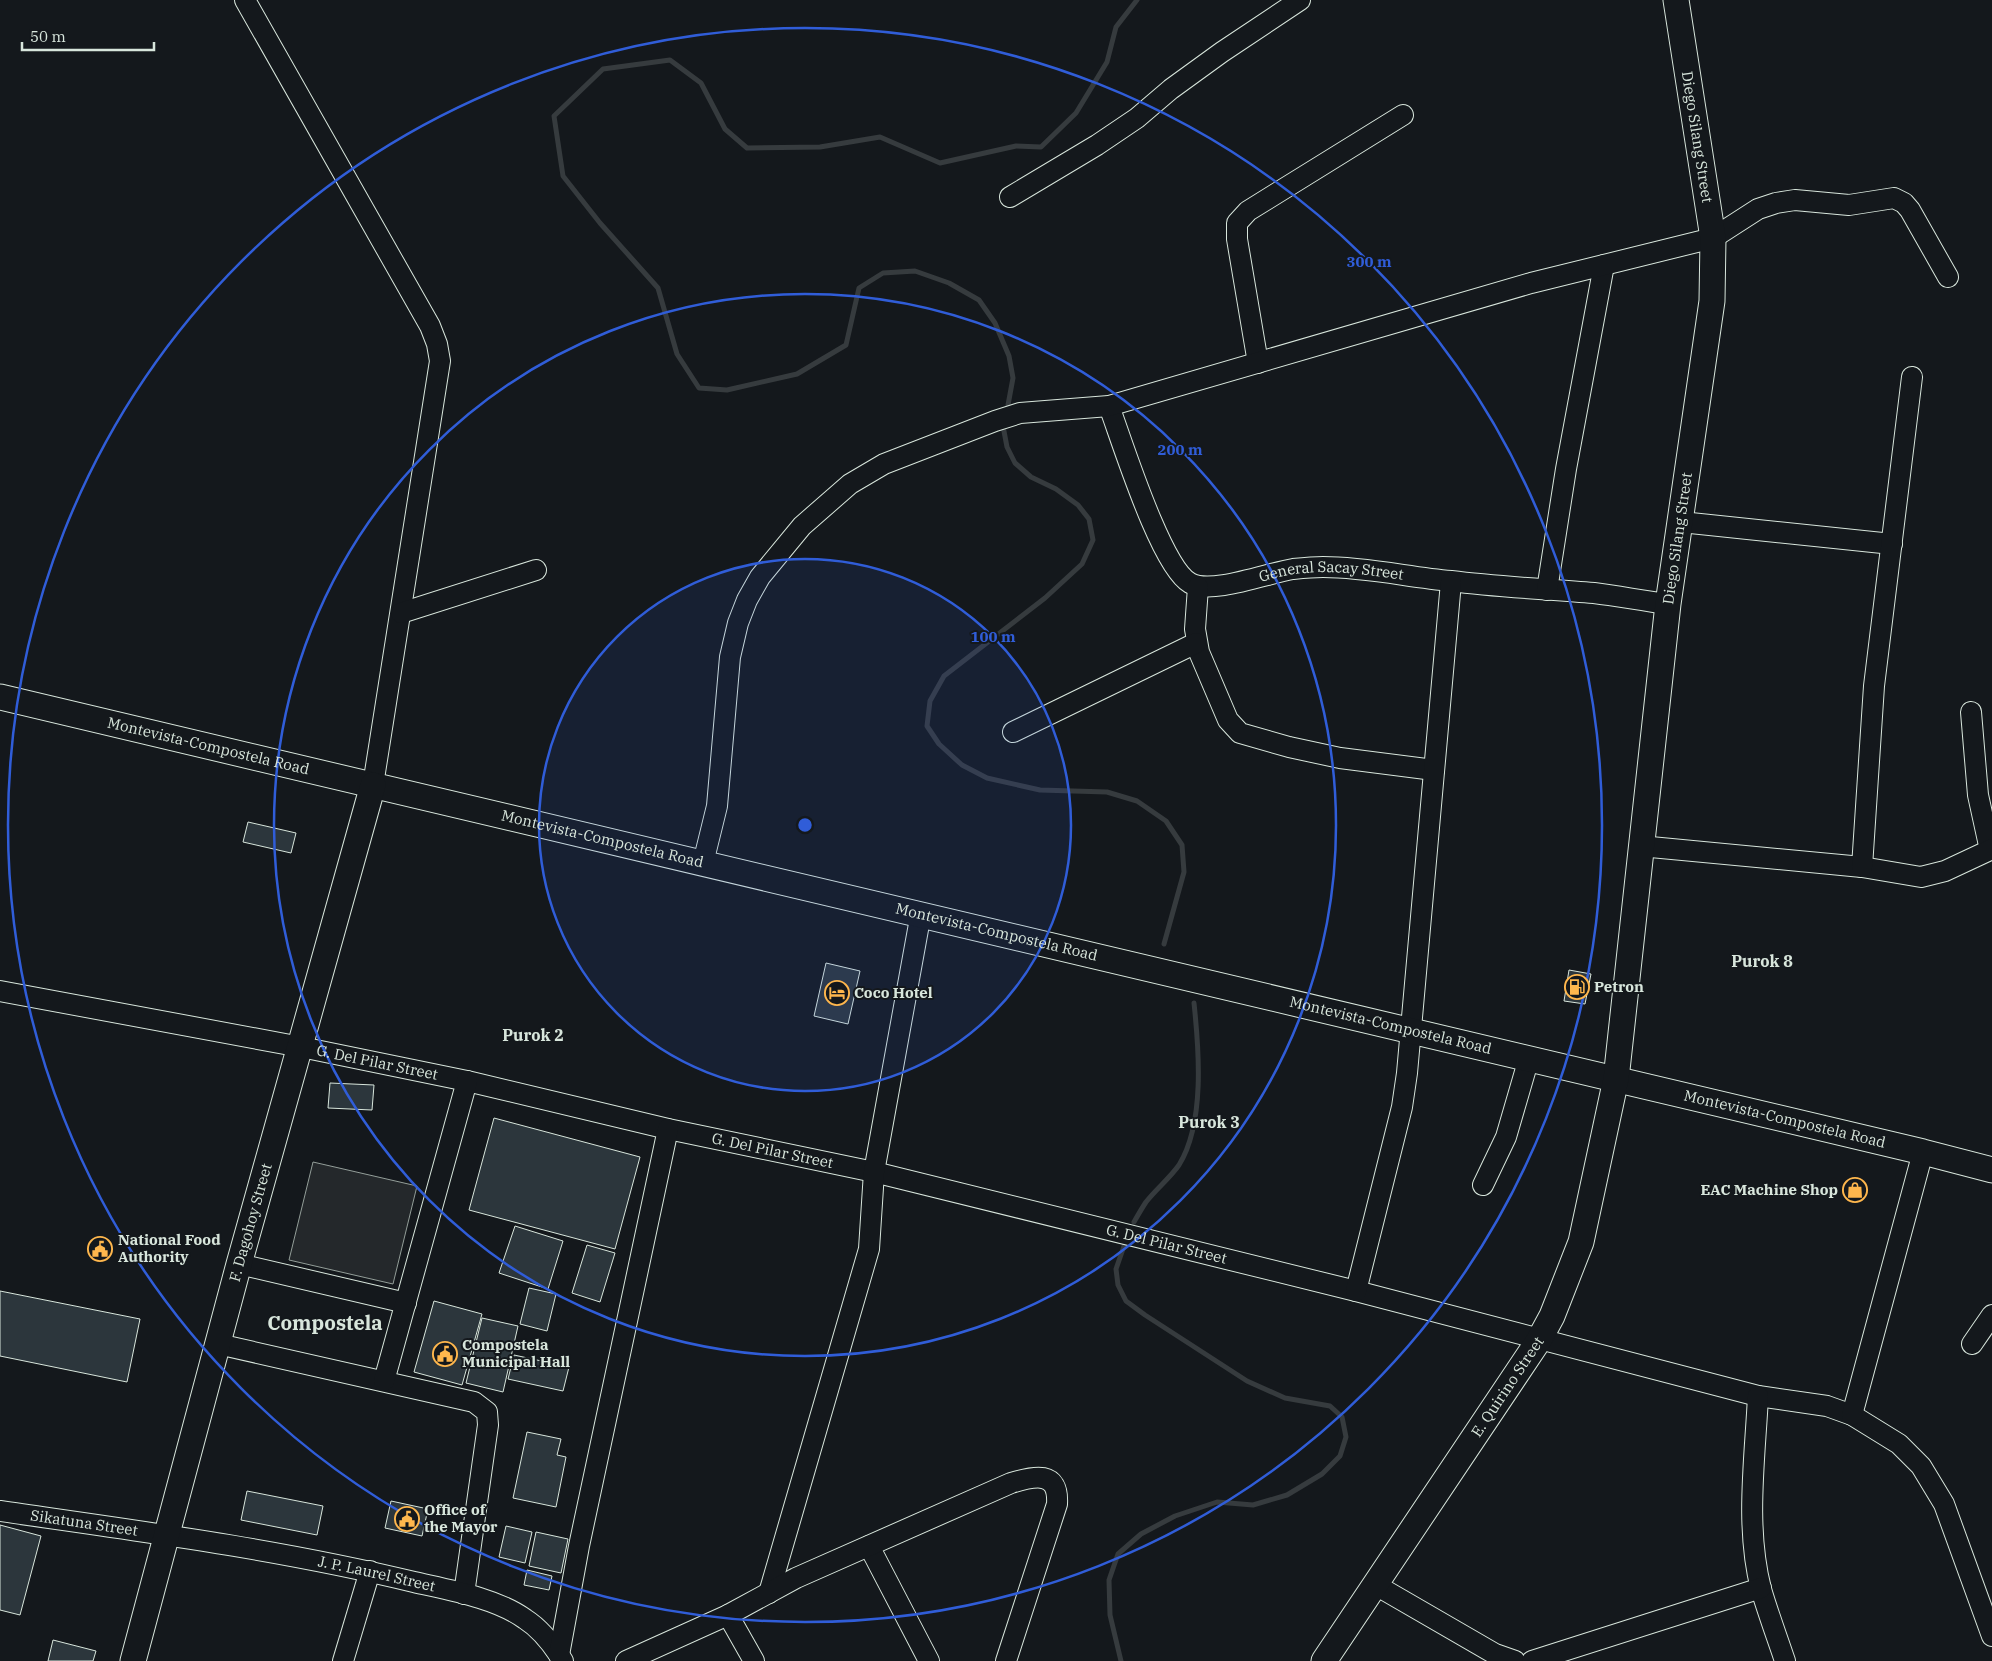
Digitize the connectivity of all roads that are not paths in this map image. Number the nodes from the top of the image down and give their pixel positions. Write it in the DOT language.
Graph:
graph roads {
  1 [pos="245,0"];
  2 [pos="1300,0"];
  3 [pos="1676,0"];
  4 [pos="1403,115"];
  5 [pos="1010,197"];
  6 [pos="1712,238"];
  7 [pos="1604,265"];
  8 [pos="1948,277"];
  9 [pos="1258,363"];
  10 [pos="1912,377"];
  11 [pos="1109,406"];
  12 [pos="1681,522"];
  13 [pos="1892,544"];
  14 [pos="536,570"];
  15 [pos="1451,582"];
  16 [pos="1198,587"];
  17 [pos="1547,590"];
  18 [pos="1668,604"];
  19 [pos="402,613"];
  20 [pos="1196,643"];
  21 [pos="0,697"];
  22 [pos="1971,712"];
  23 [pos="1013,732"];
  24 [pos="1434,770"];
  25 [pos="373,785"];
  26 [pos="1640,846"];
  27 [pos="1991,850"];
  28 [pos="703,863"];
  29 [pos="1862,867"];
  30 [pos="921,913"];
  31 [pos="0,991"];
  32 [pos="1410,1031"];
  33 [pos="301,1047"];
  34 [pos="1529,1058"];
  35 [pos="1616,1079"];
  36 [pos="467,1081"];
  37 [pos="668,1129"];
  38 [pos="1923,1152"];
  39 [pos="1992,1170"];
  40 [pos="874,1172"];
  41 [pos="1484,1185"];
  42 [pos="239,1264"];
  43 [pos="1356,1291"];
  44 [pos="406,1303"];
  45 [pos="1992,1315"];
  46 [pos="1539,1340"];
  47 [pos="218,1344"];
  48 [pos="1972,1344"];
  49 [pos="384,1382"];
  50 [pos="1758,1396"];
  51 [pos="1852,1414"];
  52 [pos="0,1511"];
  53 [pos="168,1536"];
  54 [pos="870,1546"];
  55 [pos="370,1571"];
  56 [pos="1374,1584"];
  57 [pos="1761,1588"];
  58 [pos="769,1593"];
  59 [pos="464,1594"];
  60 [pos="728,1615"];
  61 [pos="1992,1636"];
  62 [pos="561,1658"];
  63 [pos="133,1661"];
  64 [pos="343,1661"];
  65 [pos="626,1661"];
  66 [pos="754,1661"];
  67 [pos="928,1661"];
  68 [pos="1006,1661"];
  69 [pos="1324,1661"];
  70 [pos="1515,1661"];
  71 [pos="1532,1661"];
  72 [pos="1785,1661"];
  1 -- 19 [label="street"];
  2 -- 5 [label="street"];
  3 -- 6 [label="main road, Diego Silang Street"];
  4 -- 9 [label="street"];
  6 -- 7 [label="street"];
  6 -- 8 [label="street"];
  6 -- 12 [label="main road, Diego Silang Street"];
  7 -- 9 [label="street"];
  7 -- 17 [label="street"];
  9 -- 11 [label="street"];
  10 -- 13 [label="street"];
  11 -- 16 [label="street"];
  11 -- 28 [label="street"];
  12 -- 13 [label="street"];
  12 -- 18 [label="main road, Diego Silang Street"];
  13 -- 29 [label="street"];
  14 -- 19 [label="street"];
  15 -- 16 [label="street, General Sacay Street"];
  15 -- 17 [label="street, General Sacay Street"];
  15 -- 24 [label="street"];
  16 -- 20 [label="street"];
  17 -- 18 [label="street, General Sacay Street"];
  18 -- 26 [label="main road, Diego Silang Street"];
  19 -- 25 [label="street"];
  20 -- 23 [label="street"];
  20 -- 24 [label="street"];
  21 -- 25 [label="main road, Montevista-Compostela Road"];
  22 -- 27 [label="street"];
  24 -- 32 [label="street"];
  25 -- 28 [label="main road, Montevista-Compostela Road"];
  25 -- 33 [label="main road, F. Dagohoy Street"];
  26 -- 29 [label="street"];
  26 -- 35 [label="main road, Diego Silang Street"];
  27 -- 29 [label="street"];
  28 -- 30 [label="main road, Montevista-Compostela Road"];
  30 -- 32 [label="main road, Montevista-Compostela Road"];
  30 -- 40 [label="street"];
  31 -- 33 [label="street, G. Del Pilar Street"];
  32 -- 34 [label="main road, Montevista-Compostela Road"];
  32 -- 43 [label="street"];
  33 -- 36 [label="street, G. Del Pilar Street"];
  33 -- 42 [label="main road, F. Dagohoy Street"];
  34 -- 35 [label="main road, Montevista-Compostela Road"];
  34 -- 41 [label="street"];
  35 -- 38 [label="main road, Montevista-Compostela Road"];
  35 -- 46 [label="main road, E. Quirino Street"];
  36 -- 37 [label="street, G. Del Pilar Street"];
  36 -- 44 [label="street"];
  37 -- 40 [label="street, G. Del Pilar Street"];
  37 -- 62 [label="street"];
  38 -- 39 [label="main road, Montevista-Compostela Road"];
  38 -- 51 [label="street"];
  40 -- 43 [label="street, G. Del Pilar Street"];
  40 -- 58 [label="street"];
  42 -- 44 [label="street"];
  42 -- 47 [label="main road, F. Dagohoy Street"];
  43 -- 46 [label="street, G. Del Pilar Street"];
  44 -- 49 [label="street"];
  45 -- 48 [label="street"];
  46 -- 50 [label="street, G. Del Pilar Street"];
  46 -- 56 [label="main road, E. Quirino Street"];
  47 -- 49 [label="street"];
  47 -- 53 [label="main road, F. Dagohoy Street"];
  49 -- 59 [label="street"];
  50 -- 51 [label="street, G. Del Pilar Street"];
  50 -- 57 [label="street"];
  51 -- 61 [label="street, G. Del Pilar Street"];
  52 -- 53 [label="street, Sikatuna Street"];
  53 -- 55 [label="street, J. P. Laurel Street"];
  53 -- 63 [label="main road, F. Dagohoy Street"];
  54 -- 58 [label="street"];
  54 -- 67 [label="street"];
  54 -- 68 [label="street"];
  55 -- 59 [label="street, J. P. Laurel Street"];
  55 -- 64 [label="street"];
  56 -- 69 [label="main road, E. Quirino Street"];
  56 -- 70 [label="street"];
  57 -- 71 [label="street"];
  57 -- 72 [label="street"];
  58 -- 60 [label="street"];
  59 -- 62 [label="street, J. P. Laurel Street"];
  60 -- 65 [label="street"];
  60 -- 66 [label="street"];
}
